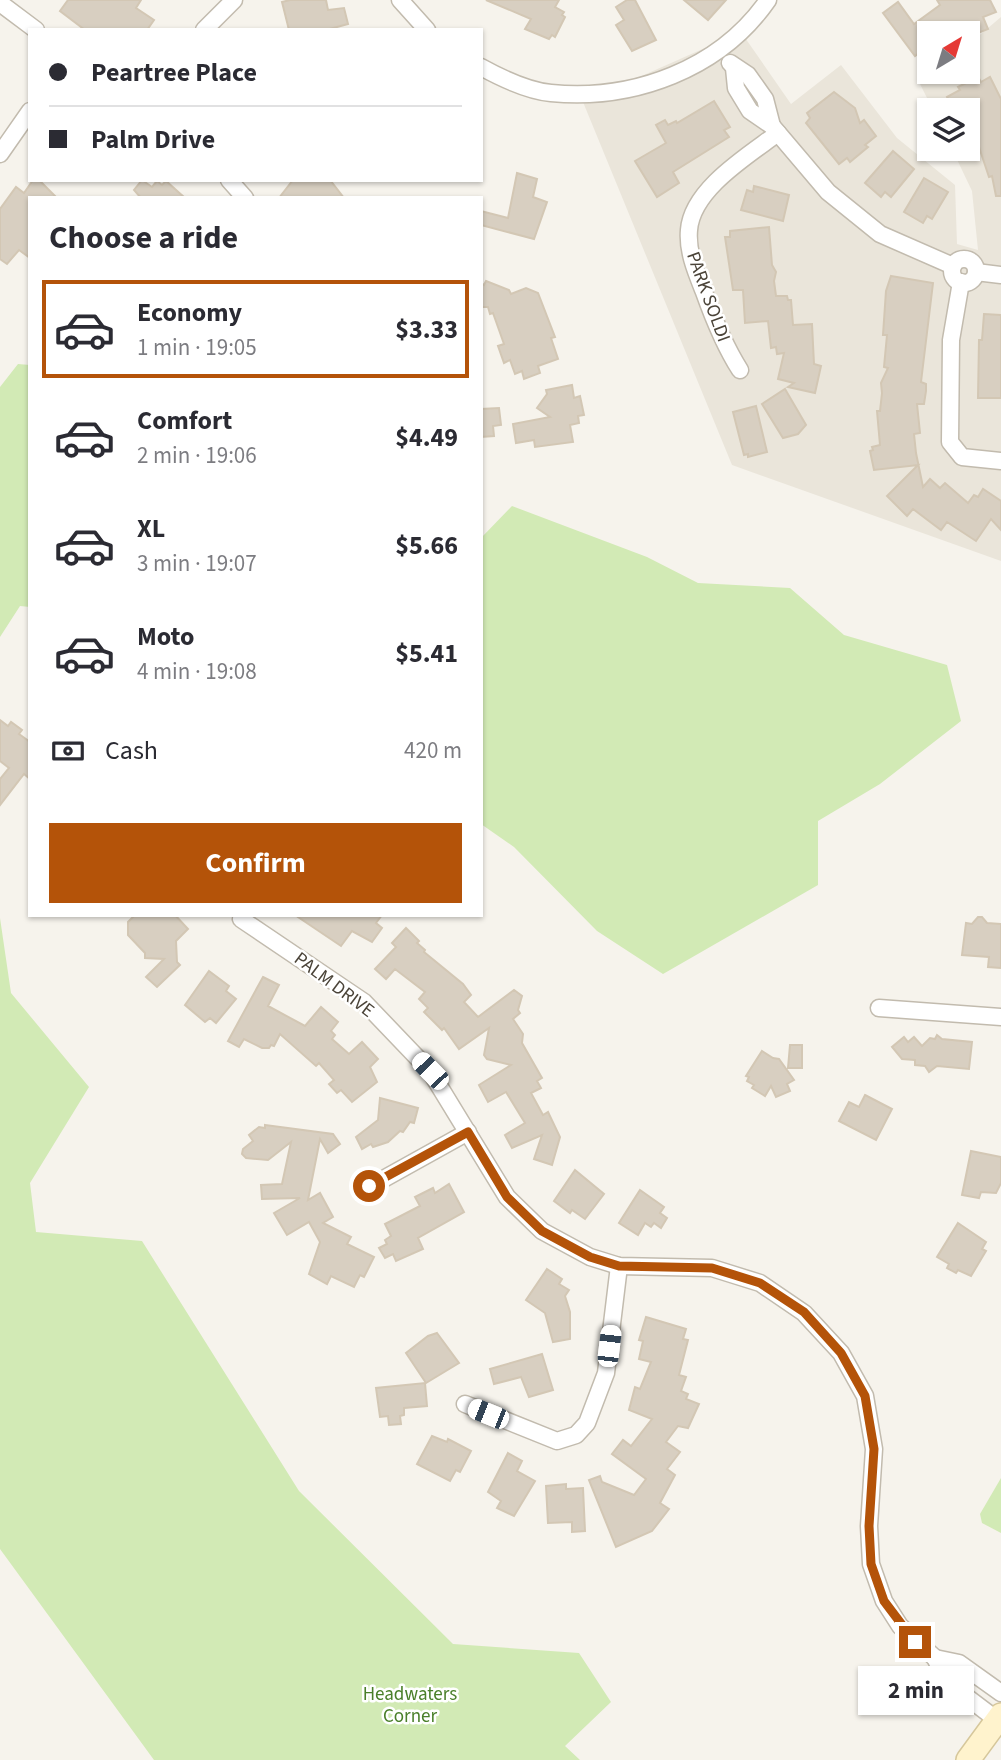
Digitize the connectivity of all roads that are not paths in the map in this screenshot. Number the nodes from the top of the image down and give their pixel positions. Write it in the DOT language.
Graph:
graph roads {
  1 [pos="234,0"];
  2 [pos="400,0"];
  3 [pos="768,0"];
  4 [pos="0,3"];
  5 [pos="424,27"];
  6 [pos="33,28"];
  7 [pos="206,28"];
  8 [pos="720,49"];
  9 [pos="483,68"];
  10 [pos="734,68"];
  11 [pos="760,92"];
  12 [pos="745,103"];
  13 [pos="28,114"];
  14 [pos="775,129"];
  15 [pos="0,154"];
  16 [pos="231,182"];
  17 [pos="243,196"];
  18 [pos="953,266"];
  19 [pos="976,272"];
  20 [pos="1001,275"];
  21 [pos="961,282"];
  22 [pos="740,370"];
  23 [pos="1001,461"];
  24 [pos="241,919"];
  25 [pos="879,1008"];
  26 [pos="1001,1017"];
  27 [pos="468,1132"];
  28 [pos="369,1186"];
  29 [pos="619,1266"];
  30 [pos="465,1404"];
  31 [pos="935,1658"];
  32 [pos="1001,1693"];
  33 [pos="999,1718"];
  34 [pos="968,1760"];
  1 -- 7 [label="street"];
  2 -- 5 [label="street"];
  3 -- 8 [label="street"];
  4 -- 6 [label="street"];
  8 -- 9 [label="street"];
  8 -- 10 [label="street"];
  10 -- 11 [label="street"];
  10 -- 12 [label="street"];
  11 -- 12 [label="street"];
  11 -- 14 [label="street"];
  12 -- 14 [label="street"];
  13 -- 15 [label="street"];
  14 -- 18 [label="street"];
  14 -- 22 [label="street, PARK SOLDI"];
  16 -- 17 [label="street"];
  18 -- 19 [label="street"];
  18 -- 21 [label="street"];
  19 -- 20 [label="street"];
  19 -- 21 [label="street"];
  21 -- 23 [label="street"];
  24 -- 27 [label="street, PALM DRIVE"];
  25 -- 26 [label="street"];
  27 -- 28 [label="street"];
  27 -- 29 [label="street, PALM DRIVE"];
  29 -- 30 [label="street"];
  29 -- 31 [label="street, PALM DRIVE"];
  31 -- 32 [label="street, PALM DRIVE"];
  31 -- 33 [label="street, PALM DRIVE"];
  33 -- 34 [label="street"];
}
